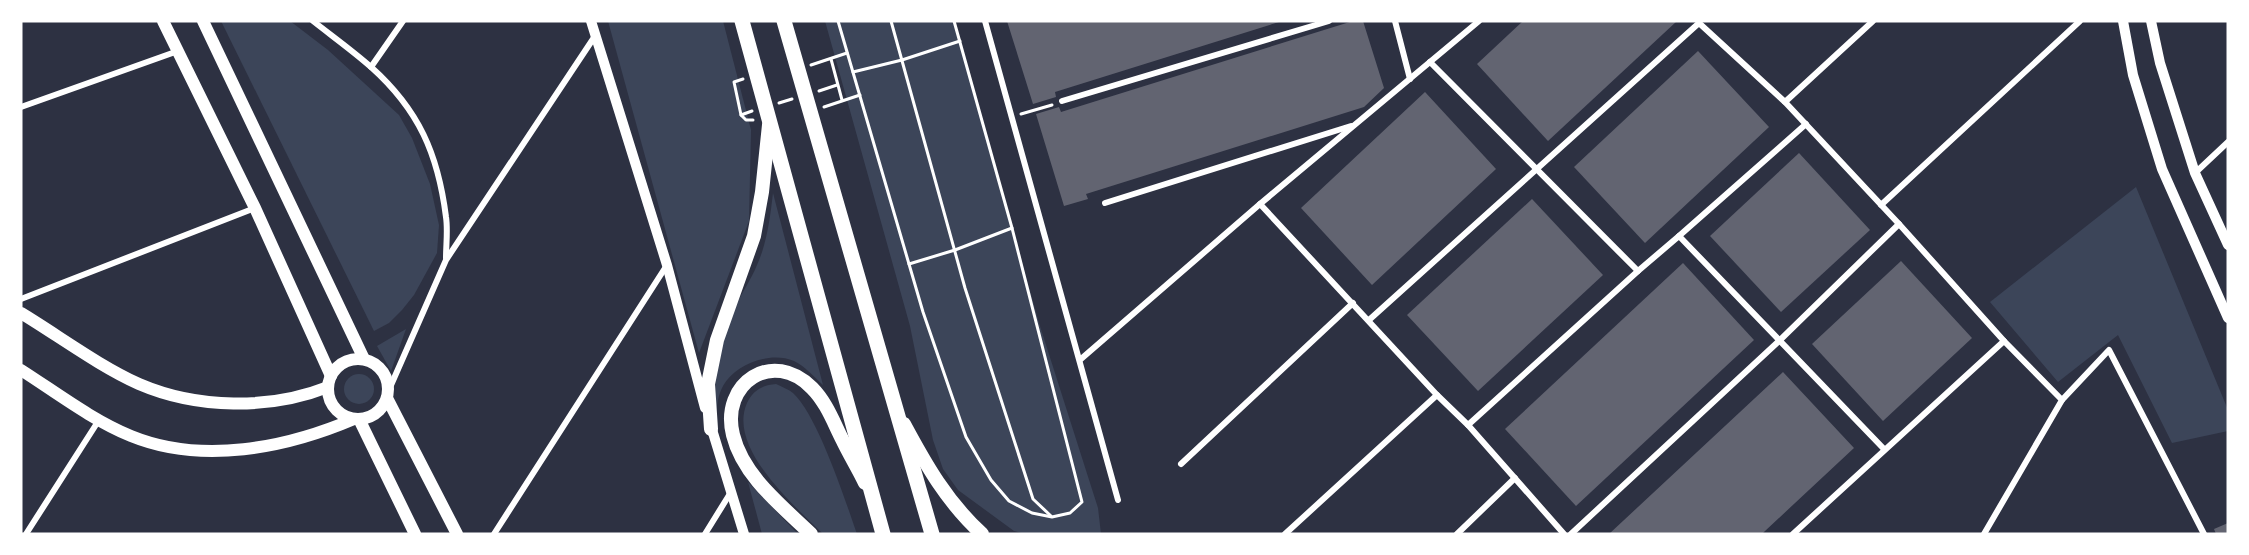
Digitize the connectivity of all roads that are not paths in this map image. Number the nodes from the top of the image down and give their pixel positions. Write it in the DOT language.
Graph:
graph roads {
  1 [pos="163,21"];
  2 [pos="203,21"];
  3 [pos="313,21"];
  4 [pos="403,21"];
  5 [pos="591,21"];
  6 [pos="742,21"];
  7 [pos="784,21"];
  8 [pos="985,21"];
  9 [pos="1329,21"];
  10 [pos="1395,21"];
  11 [pos="1479,21"];
  12 [pos="1873,21"];
  13 [pos="2080,21"];
  14 [pos="2123,21"];
  15 [pos="2151,21"];
  16 [pos="1700,22"];
  17 [pos="595,36"];
  18 [pos="178,51"];
  19 [pos="1430,62"];
  20 [pos="371,67"];
  21 [pos="1410,79"];
  22 [pos="1062,101"];
  23 [pos="1785,102"];
  24 [pos="21,107"];
  25 [pos="770,120"];
  26 [pos="1356,124"];
  27 [pos="1806,124"];
  28 [pos="2228,142"];
  29 [pos="1537,169"];
  30 [pos="2195,173"];
  31 [pos="1105,203"];
  32 [pos="1260,204"];
  33 [pos="1881,205"];
  34 [pos="255,208"];
  35 [pos="1899,224"];
  36 [pos="1679,236"];
  37 [pos="2228,245"];
  38 [pos="446,260"];
  39 [pos="667,266"];
  40 [pos="1638,271"];
  41 [pos="21,299"];
  42 [pos="1353,303"];
  43 [pos="21,313"];
  44 [pos="2228,318"];
  45 [pos="1369,320"];
  46 [pos="1779,341"];
  47 [pos="2004,341"];
  48 [pos="364,359"];
  49 [pos="1081,359"];
  50 [pos="21,370"];
  51 [pos="329,382"];
  52 [pos="387,395"];
  53 [pos="1437,395"];
  54 [pos="2062,400"];
  55 [pos="893,402"];
  56 [pos="356,419"];
  57 [pos="99,420"];
  58 [pos="1468,424"];
  59 [pos="711,429"];
  60 [pos="1884,449"];
  61 [pos="1181,464"];
  62 [pos="1515,478"];
  63 [pos="731,492"];
  64 [pos="871,494"];
  65 [pos="1118,500"];
  66 [pos="26,534"];
  67 [pos="415,534"];
  68 [pos="457,534"];
  69 [pos="494,534"];
  70 [pos="705,534"];
  71 [pos="744,534"];
  72 [pos="811,534"];
  73 [pos="883,534"];
  74 [pos="932,534"];
  75 [pos="982,534"];
  76 [pos="1285,534"];
  77 [pos="1457,534"];
  78 [pos="1564,534"];
  79 [pos="1571,534"];
  80 [pos="1793,534"];
  81 [pos="1984,534"];
  82 [pos="2204,534"];
  1 -- 18 [label="main road"];
  2 -- 48 [label="main road"];
  3 -- 20 [label="street"];
  4 -- 20 [label="street"];
  5 -- 17 [label="street"];
  6 -- 25 [label="highway"];
  7 -- 55 [label="highway"];
  8 -- 49 [label="street"];
  9 -- 22 [label="street"];
  10 -- 21 [label="street"];
  11 -- 19 [label="street"];
  12 -- 23 [label="street"];
  13 -- 33 [label="street"];
  14 -- 44 [label="street"];
  15 -- 30 [label="street"];
  16 -- 23 [label="street"];
  16 -- 29 [label="street"];
  17 -- 38 [label="street"];
  17 -- 39 [label="street"];
  18 -- 24 [label="street"];
  18 -- 34 [label="main road"];
  19 -- 21 [label="street"];
  19 -- 29 [label="street"];
  20 -- 38 [label="street"];
  21 -- 26 [label="street"];
  23 -- 27 [label="street"];
  25 -- 59 [label="main road"];
  25 -- 64 [label="highway"];
  26 -- 31 [label="street"];
  26 -- 32 [label="street"];
  27 -- 33 [label="street"];
  27 -- 36 [label="street"];
  28 -- 30 [label="street"];
  29 -- 40 [label="street"];
  29 -- 45 [label="street"];
  30 -- 37 [label="street"];
  32 -- 42 [label="street"];
  32 -- 49 [label="street"];
  33 -- 35 [label="street"];
  34 -- 41 [label="street"];
  34 -- 51 [label="main road"];
  35 -- 46 [label="street"];
  35 -- 47 [label="street"];
  36 -- 40 [label="street"];
  36 -- 46 [label="street"];
  38 -- 52 [label="street"];
  39 -- 59 [label="street"];
  39 -- 69 [label="street"];
  40 -- 58 [label="street"];
  42 -- 45 [label="street"];
  42 -- 61 [label="street"];
  43 -- 51 [label="main road"];
  45 -- 53 [label="street"];
  46 -- 60 [label="street"];
  46 -- 79 [label="street"];
  47 -- 54 [label="street"];
  47 -- 60 [label="street"];
  48 -- 51 [label="main road"];
  48 -- 52 [label="main road"];
  49 -- 65 [label="street"];
  50 -- 57 [label="main road"];
  51 -- 56 [label="main road"];
  52 -- 56 [label="main road"];
  52 -- 68 [label="main road"];
  53 -- 58 [label="street"];
  53 -- 76 [label="street"];
  54 -- 81 [label="street"];
  54 -- 82 [label="street"];
  55 -- 74 [label="highway"];
  55 -- 75 [label="main road"];
  56 -- 57 [label="main road"];
  56 -- 67 [label="main road"];
  57 -- 66 [label="street"];
  58 -- 62 [label="street"];
  59 -- 63 [label="street"];
  60 -- 80 [label="street"];
  62 -- 77 [label="street"];
  62 -- 78 [label="street"];
  63 -- 70 [label="street"];
  63 -- 71 [label="street"];
  64 -- 72 [label="main road"];
  64 -- 73 [label="highway"];
}
